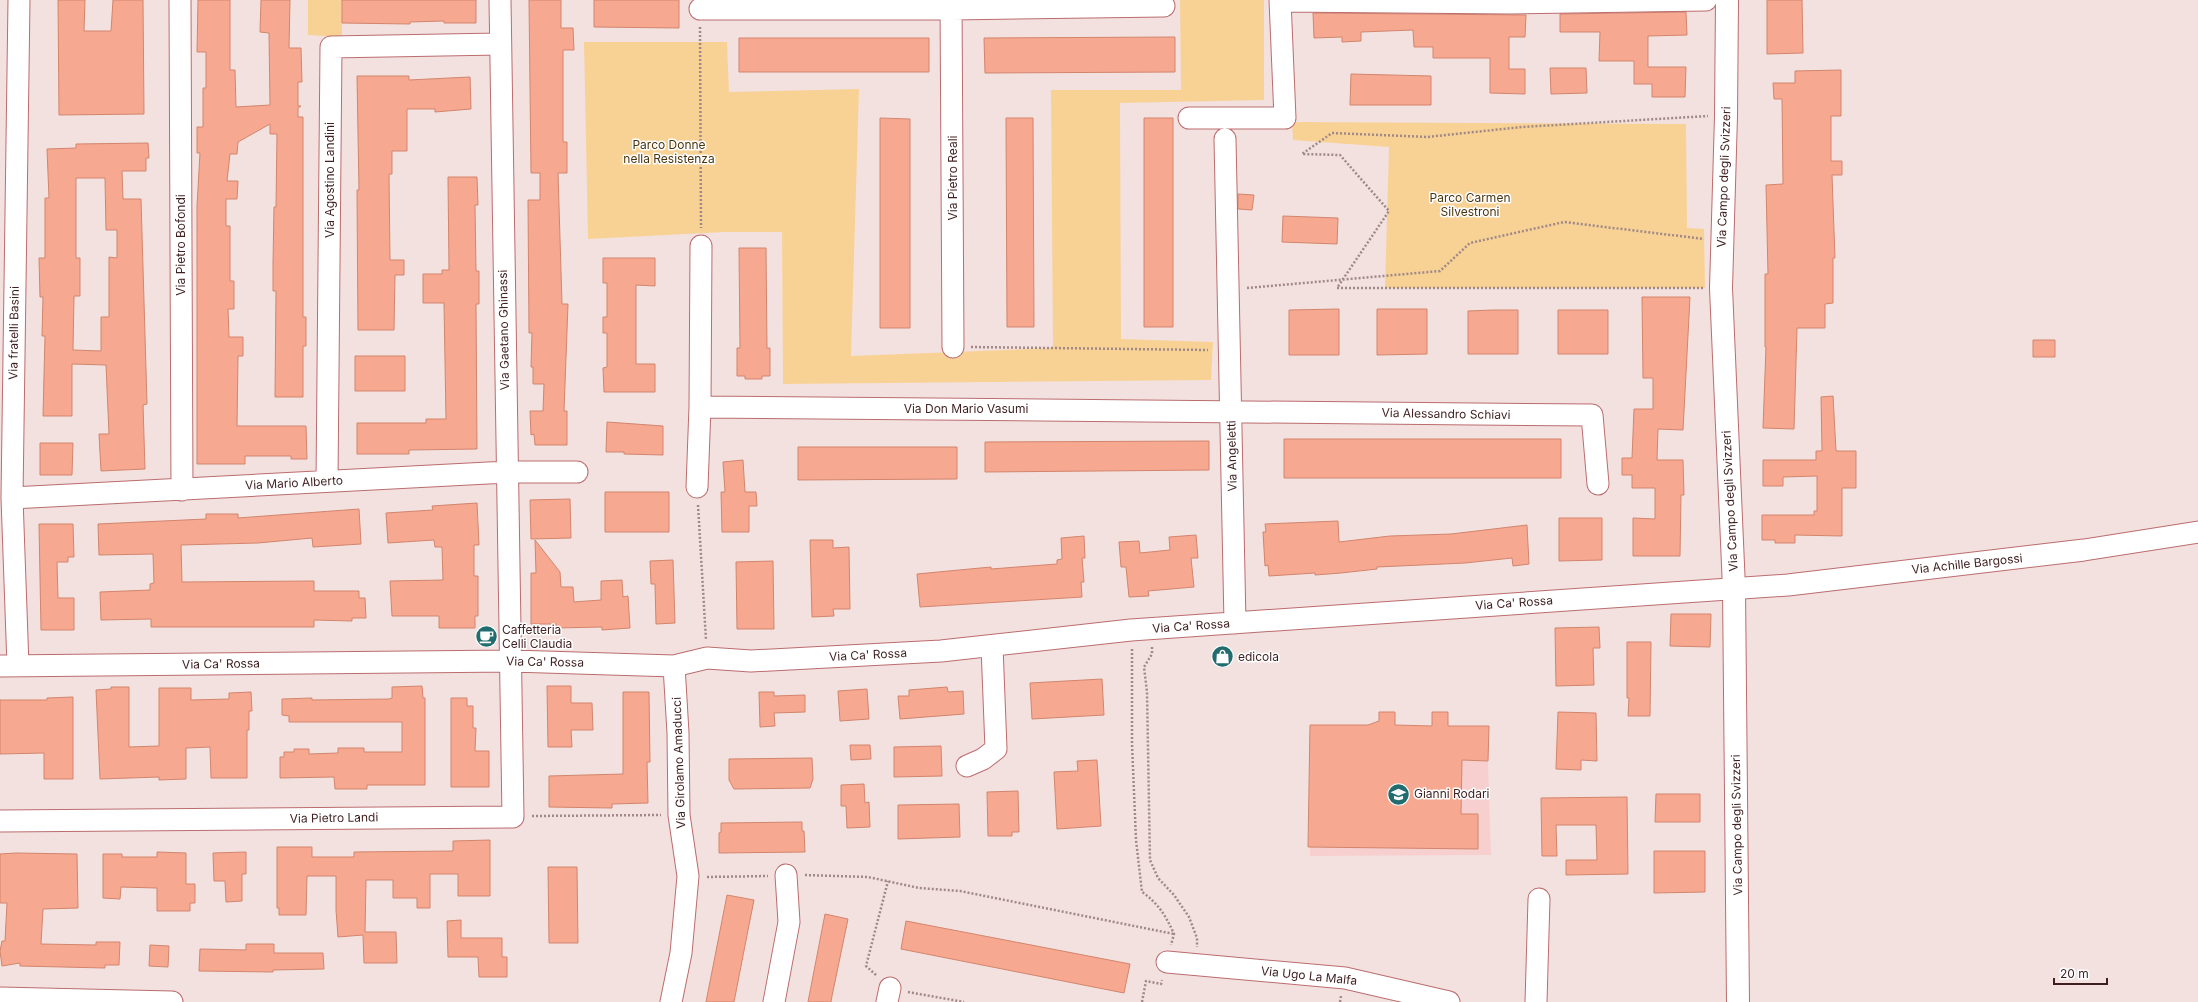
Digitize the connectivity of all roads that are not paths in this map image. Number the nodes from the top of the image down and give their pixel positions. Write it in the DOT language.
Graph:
graph roads {
  1 [pos="19,0"];
  2 [pos="180,0"];
  3 [pos="500,0"];
  4 [pos="1706,0"];
  5 [pos="1727,0"];
  6 [pos="1280,1"];
  7 [pos="952,4"];
  8 [pos="1164,6"];
  9 [pos="700,8"];
  10 [pos="500,44"];
  11 [pos="1189,118"];
  12 [pos="1225,139"];
  13 [pos="701,246"];
  14 [pos="953,347"];
  15 [pos="700,407"];
  16 [pos="1231,411"];
  17 [pos="506,472"];
  18 [pos="577,472"];
  19 [pos="327,481"];
  20 [pos="1598,484"];
  21 [pos="697,487"];
  22 [pos="182,490"];
  23 [pos="12,498"];
  24 [pos="2198,532"];
  25 [pos="1734,588"];
  26 [pos="1235,623"];
  27 [pos="992,646"];
  28 [pos="512,661"];
  29 [pos="9,666"];
  30 [pos="674,666"];
  31 [pos="967,766"];
  32 [pos="0,821"];
  33 [pos="786,875"];
  34 [pos="1539,899"];
  35 [pos="1167,962"];
  36 [pos="0,998"];
  37 [pos="116,1001"];
  38 [pos="172,1002"];
  39 [pos="671,1002"];
  40 [pos="774,1002"];
  41 [pos="1449,1002"];
  42 [pos="1536,1002"];
  43 [pos="1737,1002"];
  1 -- 23 [label="street, Via fratelli Basini"];
  2 -- 22 [label="street, Via Pietro Bofondi"];
  3 -- 10 [label="street, Via Gaetano Ghinassi"];
  4 -- 6 [label="street"];
  5 -- 25 [label="main road, Via Campo degli Svizzeri"];
  6 -- 11 [label="street"];
  7 -- 8 [label="street"];
  7 -- 9 [label="street"];
  7 -- 14 [label="street, Via Pietro Reali"];
  10 -- 17 [label="street, Via Gaetano Ghinassi"];
  10 -- 19 [label="street, Via Agostino Landini"];
  12 -- 16 [label="street, Via Angeletti"];
  13 -- 15 [label="street"];
  15 -- 16 [label="street, Via Don Mario Vasumi"];
  15 -- 21 [label="street"];
  16 -- 20 [label="street, Via Alessandro Schiavi"];
  16 -- 26 [label="street, Via Angeletti"];
  17 -- 18 [label="street, Via Mario Alberto"];
  17 -- 19 [label="street, Via Mario Alberto"];
  17 -- 28 [label="street, Via Gaetano Ghinassi"];
  19 -- 22 [label="street, Via Mario Alberto"];
  22 -- 23 [label="street, Via Mario Alberto"];
  23 -- 29 [label="street, Via fratelli Basini"];
  24 -- 25 [label="street, Via Achille Bargossi"];
  25 -- 26 [label="street, Via Ca' Rossa"];
  25 -- 43 [label="main road, Via Campo degli Svizzeri"];
  26 -- 27 [label="street, Via Ca' Rossa"];
  27 -- 30 [label="street, Via Ca' Rossa"];
  27 -- 31 [label="street"];
  28 -- 29 [label="street, Via Ca' Rossa"];
  28 -- 30 [label="street, Via Ca' Rossa"];
  28 -- 32 [label="street, Via Pietro Landi"];
  30 -- 39 [label="street, Via Girolamo Amaducci"];
  33 -- 40 [label="street"];
  34 -- 42 [label="street"];
  35 -- 41 [label="street, Via Ugo La Malfa"];
  36 -- 37 [label="street"];
  37 -- 38 [label="street"];
}
